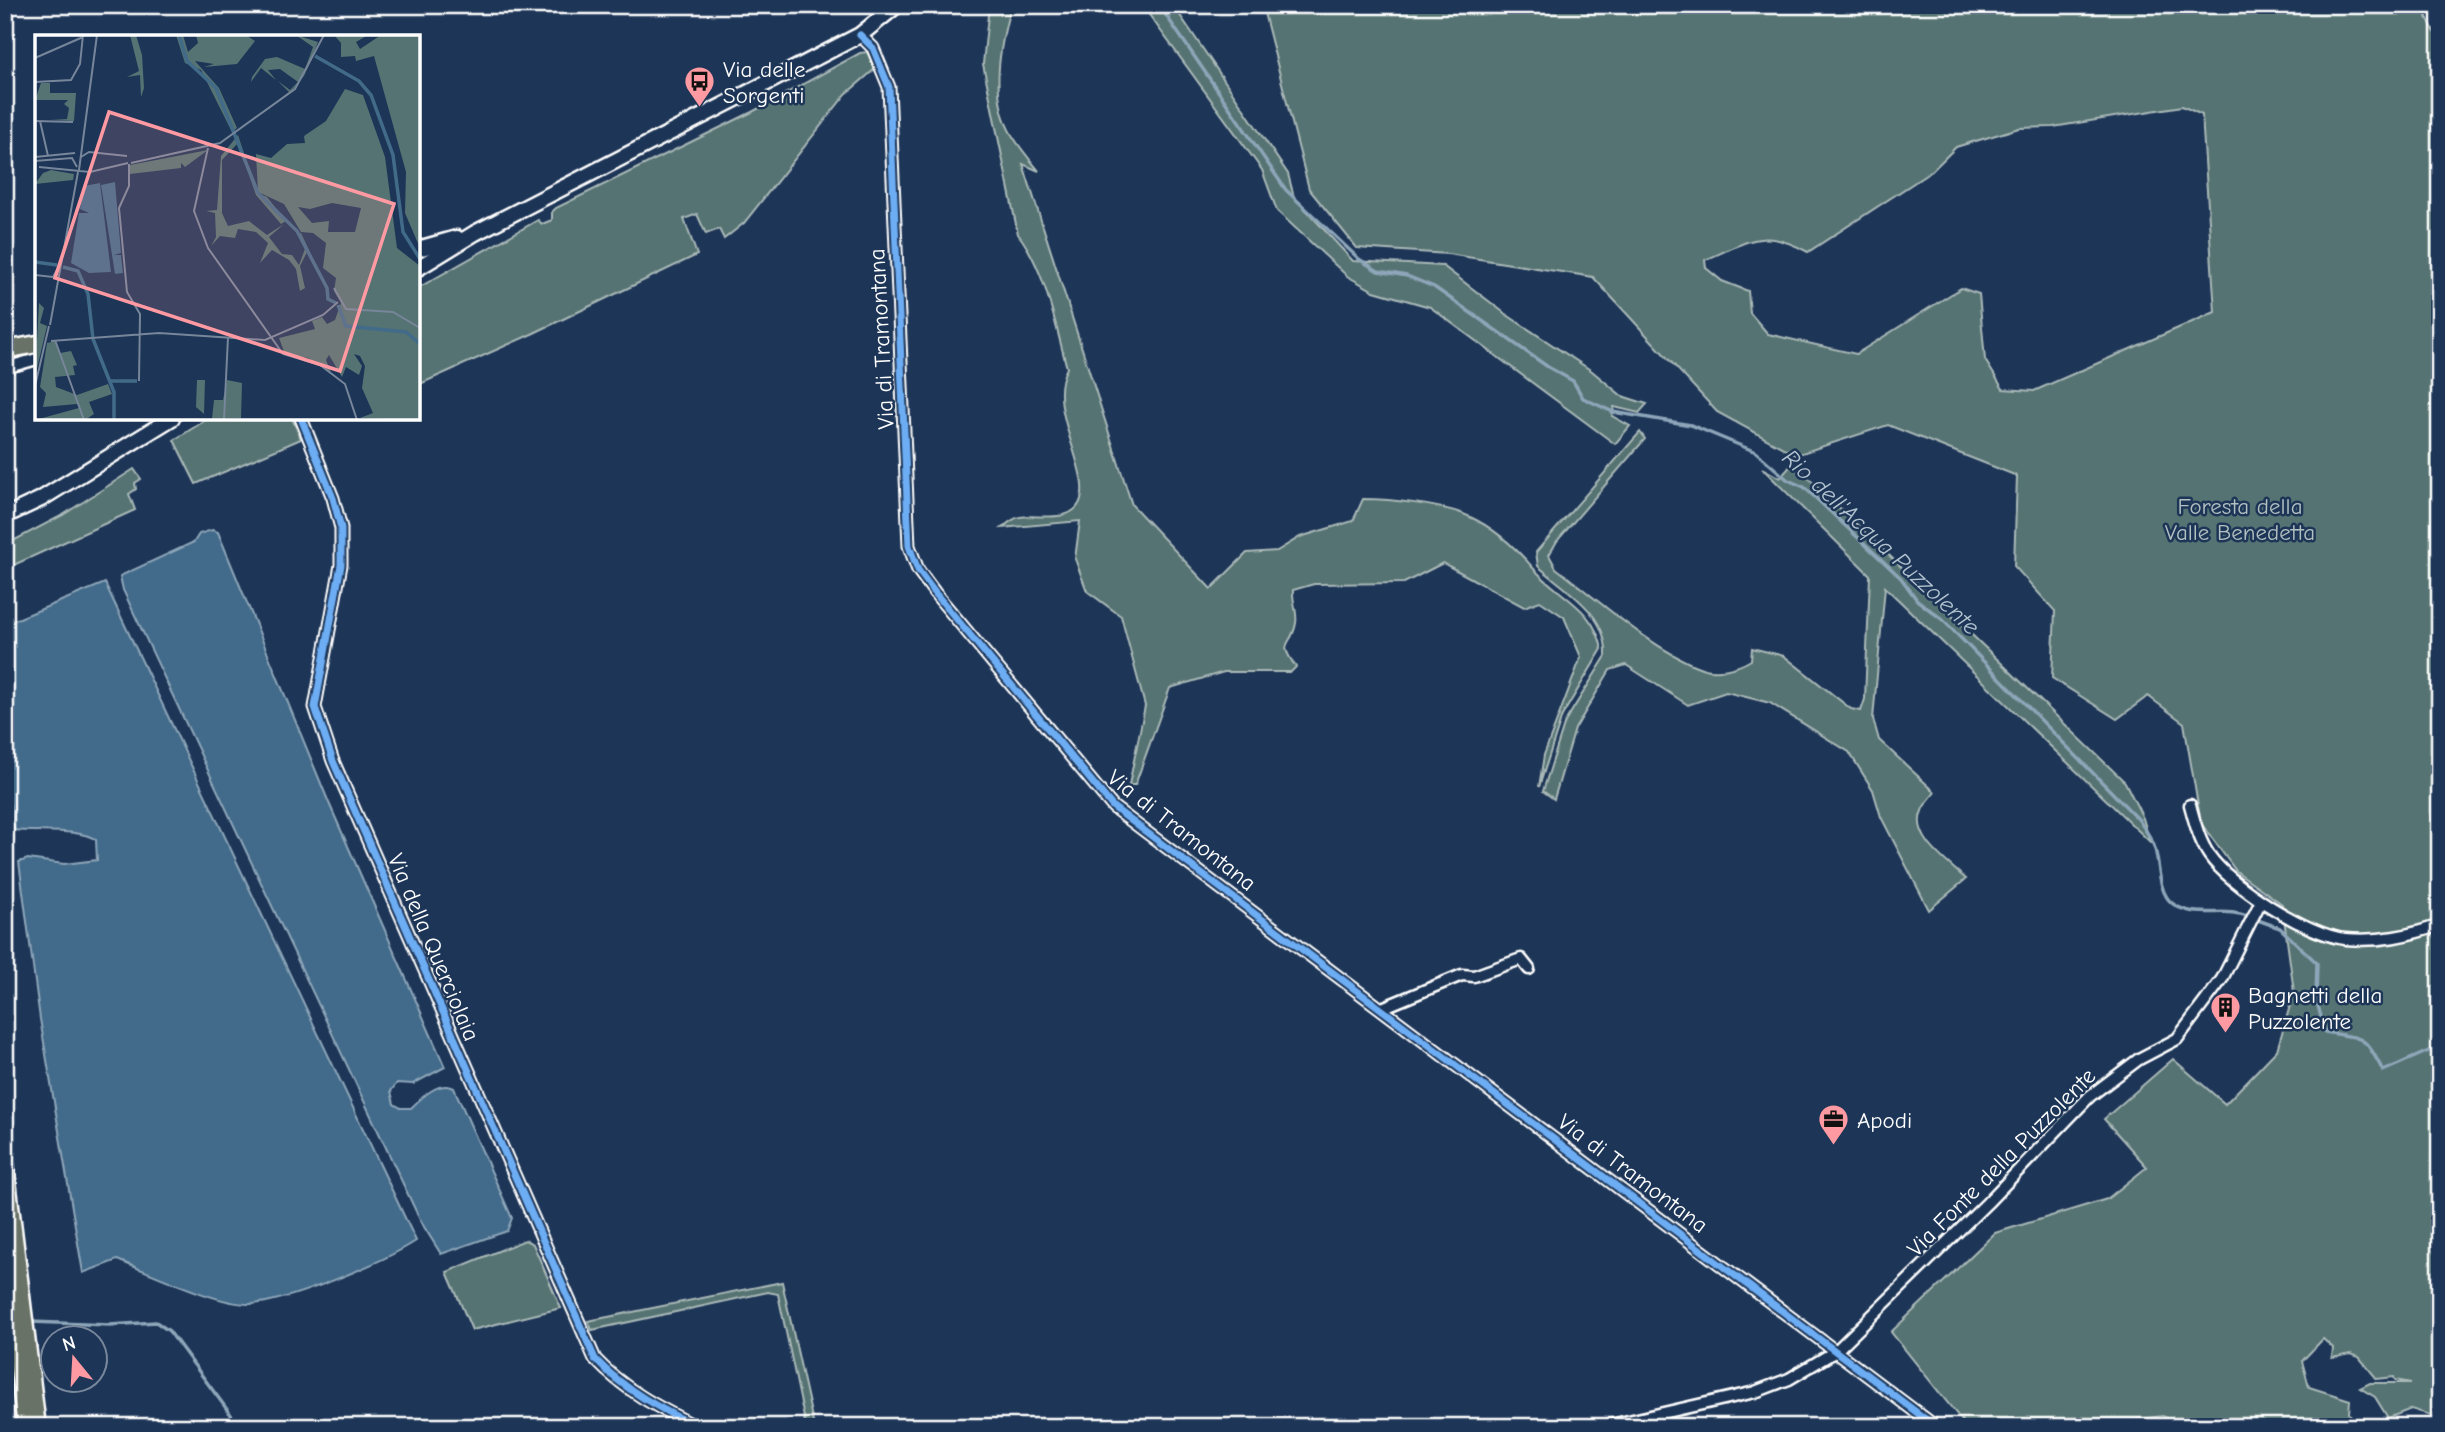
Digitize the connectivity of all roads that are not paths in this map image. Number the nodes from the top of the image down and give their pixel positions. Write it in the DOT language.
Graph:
graph roads {
  1 [pos="897,5"];
  2 [pos="860,35"];
  3 [pos="475,233"];
  4 [pos="420,249"];
  5 [pos="420,267"];
  6 [pos="35,345"];
  7 [pos="5,350"];
  8 [pos="35,360"];
  9 [pos="5,368"];
  10 [pos="169,420"];
  11 [pos="302,420"];
  12 [pos="5,516"];
  13 [pos="2190,805"];
  14 [pos="2261,901"];
  15 [pos="2440,925"];
  16 [pos="1529,969"];
  17 [pos="1382,1008"];
  18 [pos="5,1164"];
  19 [pos="5,1253"];
  20 [pos="15,1285"];
  21 [pos="21,1336"];
  22 [pos="1836,1351"];
  23 [pos="26,1427"];
  24 [pos="37,1427"];
  25 [pos="697,1427"];
  26 [pos="1602,1427"];
  27 [pos="1937,1427"];
  1 -- 2 [label="main road"];
  2 -- 3 [label="main road"];
  2 -- 17 [label="street, Via di Tramontana"];
  3 -- 4 [label="main road"];
  3 -- 5 [label="main road"];
  6 -- 7 [label="highway"];
  8 -- 9 [label="street"];
  10 -- 12 [label="main road"];
  11 -- 25 [label="street, Via della Querciolaia"];
  13 -- 14 [label="street"];
  14 -- 15 [label="street"];
  14 -- 22 [label="street, Via Fonte della Puzzolente"];
  16 -- 17 [label="street"];
  17 -- 22 [label="street, Via di Tramontana"];
  18 -- 20 [label="highway"];
  19 -- 20 [label="highway"];
  20 -- 21 [label="highway"];
  21 -- 23 [label="highway"];
  21 -- 24 [label="highway"];
  22 -- 26 [label="street, Via Fonte della Puzzolente"];
  22 -- 27 [label="street, Via di Tramontana"];
}
